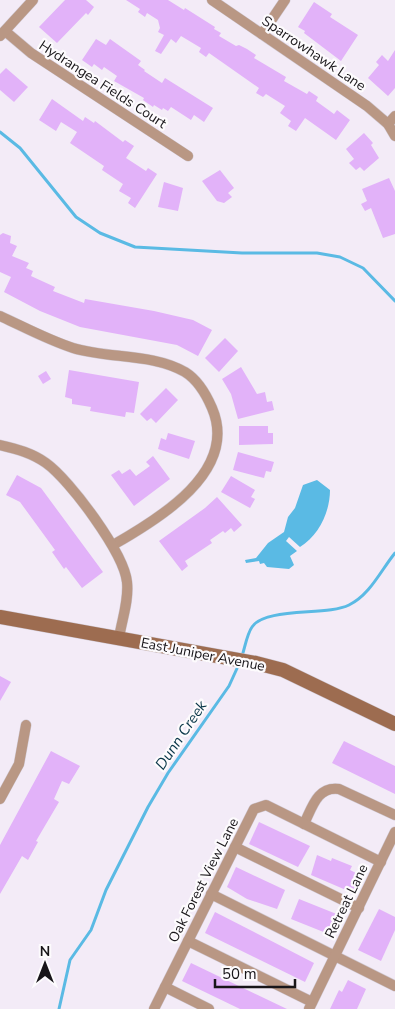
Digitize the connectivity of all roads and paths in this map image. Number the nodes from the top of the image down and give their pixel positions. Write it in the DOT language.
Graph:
graph roads {
  1 [pos="33,0"];
  2 [pos="212,0"];
  3 [pos="285,0"];
  4 [pos="2,33"];
  5 [pos="262,34"];
  6 [pos="391,120"];
  7 [pos="395,136"];
  8 [pos="188,156"];
  9 [pos="0,316"];
  10 [pos="0,445"];
  11 [pos="113,545"];
  12 [pos="0,617"];
  13 [pos="119,638"];
  14 [pos="395,724"];
  15 [pos="26,725"];
  16 [pos="0,799"];
  17 [pos="395,815"];
  18 [pos="304,824"];
  19 [pos="395,832"];
  20 [pos="235,847"];
  21 [pos="381,862"];
  22 [pos="211,894"];
  23 [pos="359,908"];
  24 [pos="188,941"];
  25 [pos="334,957"];
  26 [pos="395,986"];
  27 [pos="165,987"];
  28 [pos="310,1006"];
  29 [pos="156,1008"];
  30 [pos="209,1009"];
  1 -- 4 [label="street"];
  2 -- 5 [label="street, Sparrowhawk Lane"];
  3 -- 5 [label="street"];
  4 -- 8 [label="street, Hydrangea Fields Court"];
  5 -- 6 [label="street, Sparrowhawk Lane"];
  6 -- 7 [label="street, Sparrowhawk Lane"];
  9 -- 11 [label="street"];
  10 -- 11 [label="street"];
  11 -- 13 [label="street"];
  12 -- 13 [label="street, East Juniper Avenue"];
  13 -- 14 [label="street, East Juniper Avenue"];
  15 -- 16 [label="street"];
  17 -- 18 [label="street"];
  18 -- 20 [label="street, Oak Forest View Lane"];
  18 -- 21 [label="street, Oak Forest View Lane"];
  19 -- 21 [label="street, Retreat Lane"];
  20 -- 22 [label="street, Oak Forest View Lane"];
  20 -- 23 [label="street"];
  21 -- 23 [label="street, Retreat Lane"];
  22 -- 24 [label="street, Oak Forest View Lane"];
  22 -- 25 [label="street"];
  23 -- 25 [label="street, Retreat Lane"];
  24 -- 27 [label="street, Oak Forest View Lane"];
  24 -- 28 [label="street"];
  25 -- 26 [label="street"];
  25 -- 28 [label="street, Retreat Lane"];
  27 -- 29 [label="street, Oak Forest View Lane"];
  27 -- 30 [label="street"];
}
